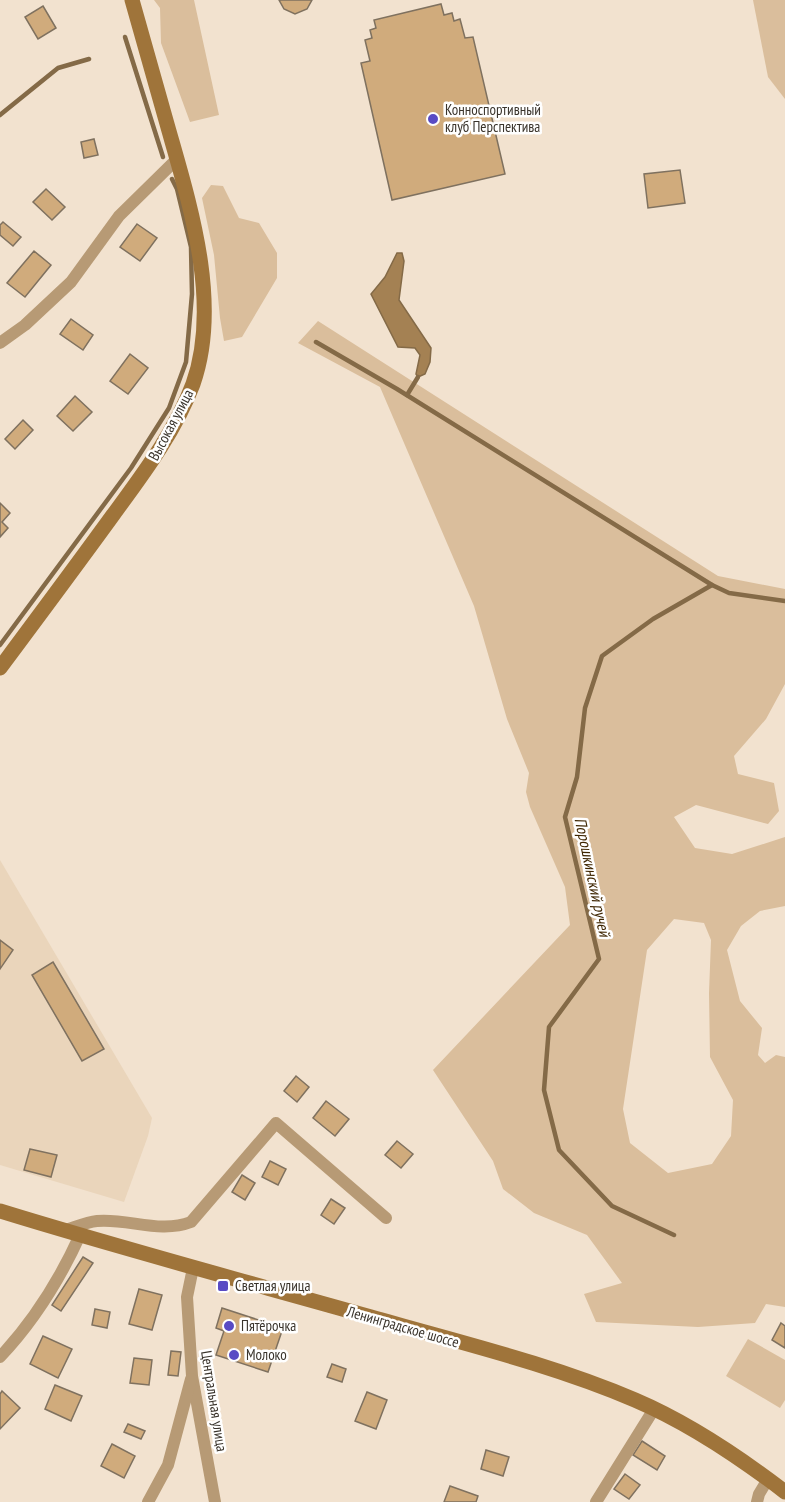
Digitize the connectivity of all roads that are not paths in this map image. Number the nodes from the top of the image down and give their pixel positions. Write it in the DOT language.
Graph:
graph roads {
  1 [pos="132,0"];
  2 [pos="177,159"];
  3 [pos="0,343"];
  4 [pos="0,668"];
  5 [pos="0,1211"];
  6 [pos="386,1218"];
  7 [pos="65,1230"];
  8 [pos="80,1235"];
  9 [pos="193,1268"];
  10 [pos="0,1357"];
  11 [pos="192,1376"];
  12 [pos="654,1409"];
  13 [pos="768,1479"];
  14 [pos="785,1492"];
  15 [pos="148,1502"];
  16 [pos="215,1502"];
  17 [pos="596,1502"];
  18 [pos="757,1502"];
  1 -- 2 [label="main road, Высокая улица"];
  2 -- 3 [label="street"];
  2 -- 4 [label="main road, Высокая улица"];
  5 -- 7 [label="main road, Ленинградское шоссе"];
  6 -- 7 [label="street"];
  7 -- 8 [label="main road, Ленинградское шоссе"];
  8 -- 9 [label="main road, Ленинградское шоссе"];
  8 -- 10 [label="street"];
  9 -- 11 [label="street, Центральная улица"];
  9 -- 12 [label="main road, Ленинградское шоссе"];
  11 -- 15 [label="street"];
  11 -- 16 [label="street, Центральная улица"];
  12 -- 13 [label="main road, Ленинградское шоссе"];
  12 -- 17 [label="street"];
  13 -- 14 [label="main road, Ленинградское шоссе"];
  13 -- 18 [label="street"];
}
